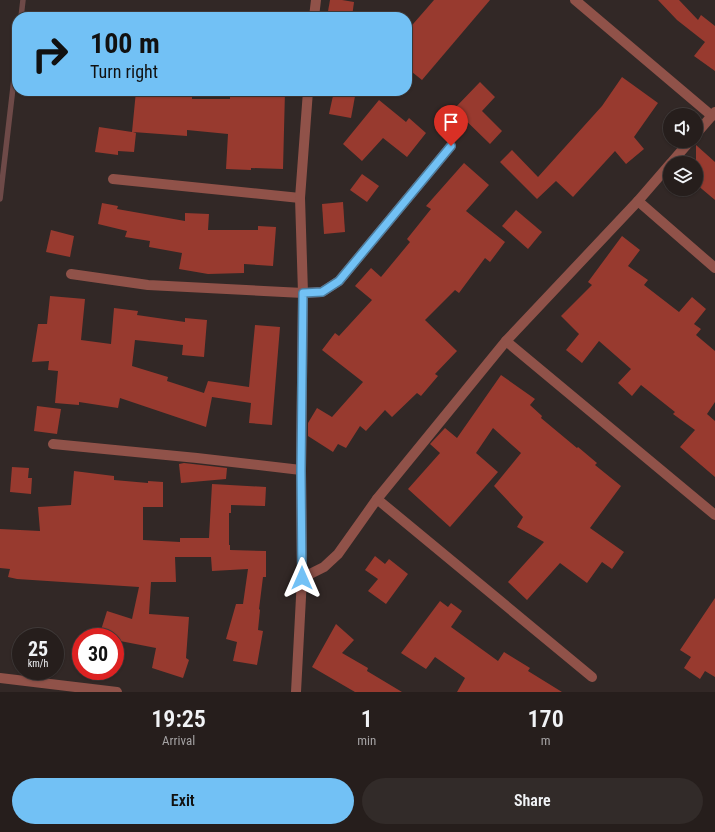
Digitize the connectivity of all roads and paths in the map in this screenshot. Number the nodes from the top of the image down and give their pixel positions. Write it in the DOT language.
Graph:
graph roads {
  1 [pos="316,0"];
  2 [pos="575,0"];
  3 [pos="315,12"];
  4 [pos="308,96"];
  5 [pos="713,114"];
  6 [pos="703,126"];
  7 [pos="451,146"];
  8 [pos="684,148"];
  9 [pos="676,156"];
  10 [pos="663,171"];
  11 [pos="113,179"];
  12 [pos="300,198"];
  13 [pos="638,201"];
  14 [pos="715,268"];
  15 [pos="71,274"];
  16 [pos="303,293"];
  17 [pos="506,341"];
  18 [pos="53,444"];
  19 [pos="301,470"];
  20 [pos="376,499"];
  21 [pos="715,516"];
  22 [pos="302,578"];
  23 [pos="592,677"];
  24 [pos="0,678"];
  25 [pos="117,692"];
  26 [pos="296,692"];
  1 -- 3 [label="street"];
  2 -- 5 [label="street"];
  4 -- 12 [label="street"];
  5 -- 6 [label="street"];
  7 -- 16 [label="street"];
  8 -- 9 [label="street"];
  10 -- 13 [label="street"];
  11 -- 12 [label="street"];
  12 -- 16 [label="street"];
  13 -- 14 [label="street"];
  13 -- 17 [label="street"];
  15 -- 16 [label="street"];
  16 -- 19 [label="street"];
  17 -- 20 [label="street"];
  17 -- 21 [label="street"];
  18 -- 19 [label="street"];
  19 -- 22 [label="street"];
  20 -- 22 [label="street"];
  20 -- 23 [label="street"];
  22 -- 26 [label="street"];
  24 -- 25 [label="street"];
}
